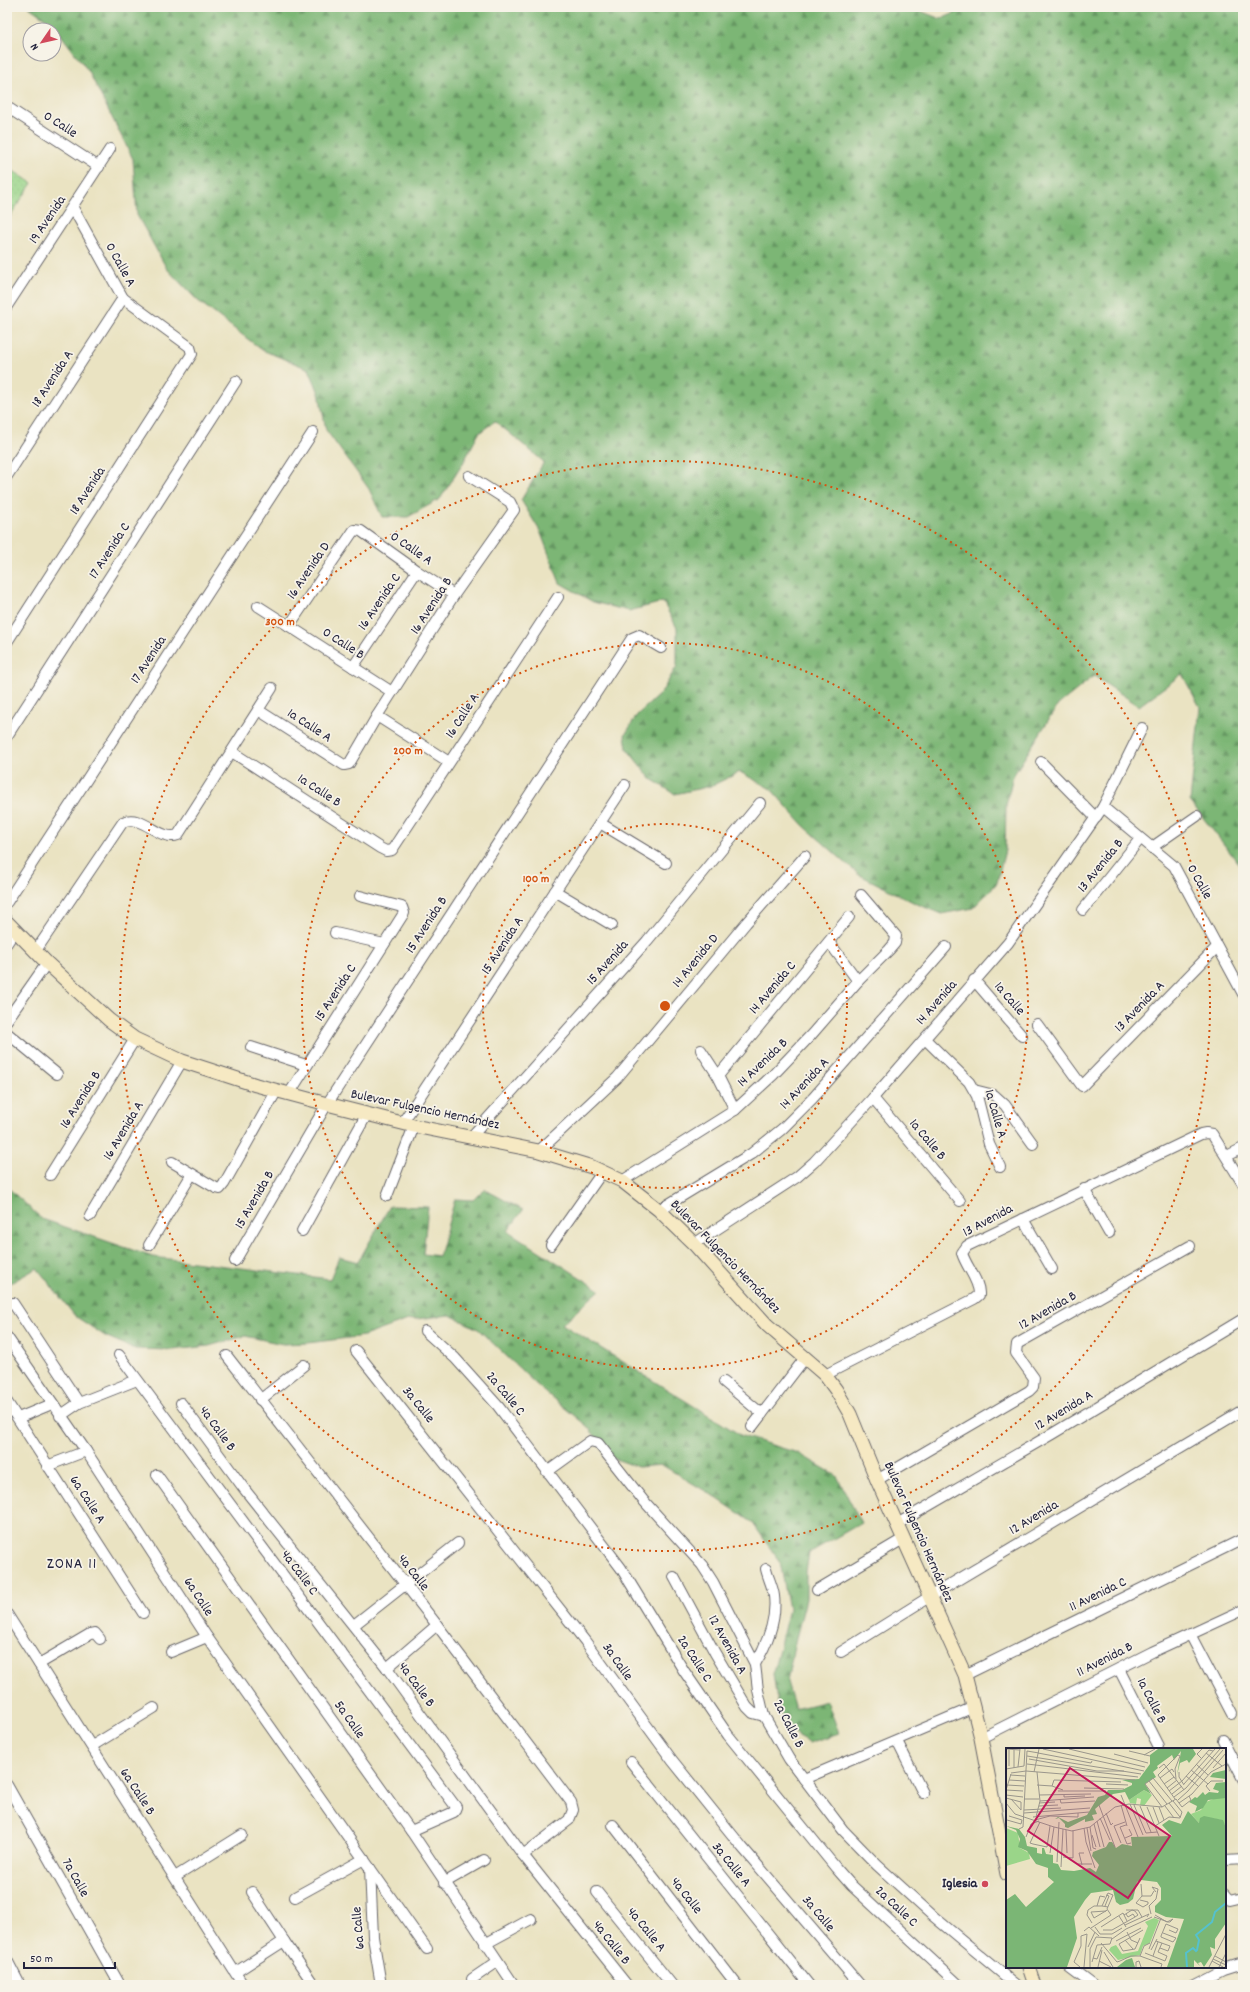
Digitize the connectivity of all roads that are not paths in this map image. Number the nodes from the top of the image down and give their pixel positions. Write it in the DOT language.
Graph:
graph roads {
  1 [pos="7,107"];
  2 [pos="110,149"];
  3 [pos="99,167"];
  4 [pos="73,208"];
  5 [pos="11,294"];
  6 [pos="123,298"];
  7 [pos="7,306"];
  8 [pos="192,354"];
  9 [pos="236,381"];
  10 [pos="313,432"];
  11 [pos="7,476"];
  12 [pos="469,476"];
  13 [pos="352,531"];
  14 [pos="417,571"];
  15 [pos="454,596"];
  16 [pos="558,597"];
  17 [pos="258,606"];
  18 [pos="289,626"];
  19 [pos="7,642"];
  20 [pos="661,648"];
  21 [pos="353,667"];
  22 [pos="272,688"];
  23 [pos="392,692"];
  24 [pos="258,710"];
  25 [pos="377,716"];
  26 [pos="1142,728"];
  27 [pos="7,736"];
  28 [pos="232,752"];
  29 [pos="449,762"];
  30 [pos="1040,762"];
  31 [pos="344,765"];
  32 [pos="625,785"];
  33 [pos="760,803"];
  34 [pos="1103,807"];
  35 [pos="1197,816"];
  36 [pos="1096,818"];
  37 [pos="600,823"];
  38 [pos="1140,839"];
  39 [pos="1151,848"];
  40 [pos="392,850"];
  41 [pos="805,856"];
  42 [pos="666,863"];
  43 [pos="555,891"];
  44 [pos="861,895"];
  45 [pos="360,896"];
  46 [pos="7,902"];
  47 [pos="1083,910"];
  48 [pos="849,917"];
  49 [pos="612,925"];
  50 [pos="11,927"];
  51 [pos="335,932"];
  52 [pos="829,942"];
  53 [pos="7,943"];
  54 [pos="384,944"];
  55 [pos="946,947"];
  56 [pos="1217,947"];
  57 [pos="35,952"];
  58 [pos="47,963"];
  59 [pos="974,980"];
  60 [pos="858,982"];
  61 [pos="1243,994"];
  62 [pos="7,1020"];
  63 [pos="1037,1024"];
  64 [pos="7,1034"];
  65 [pos="1022,1036"];
  66 [pos="925,1038"];
  67 [pos="135,1039"];
  68 [pos="251,1047"];
  69 [pos="702,1050"];
  70 [pos="182,1061"];
  71 [pos="306,1065"];
  72 [pos="57,1074"];
  73 [pos="718,1076"];
  74 [pos="974,1090"];
  75 [pos="283,1092"];
  76 [pos="873,1098"];
  77 [pos="327,1104"];
  78 [pos="735,1110"];
  79 [pos="367,1114"];
  80 [pos="408,1124"];
  81 [pos="472,1137"];
  82 [pos="1033,1144"];
  83 [pos="1243,1148"];
  84 [pos="539,1151"];
  85 [pos="1227,1156"];
  86 [pos="172,1162"];
  87 [pos="1000,1167"];
  88 [pos="603,1172"];
  89 [pos="192,1174"];
  90 [pos="50,1176"];
  91 [pos="622,1182"];
  92 [pos="1243,1184"];
  93 [pos="1084,1190"];
  94 [pos="387,1196"];
  95 [pos="960,1201"];
  96 [pos="659,1210"];
  97 [pos="90,1216"];
  98 [pos="1023,1218"];
  99 [pos="302,1232"];
  100 [pos="1109,1233"];
  101 [pos="694,1244"];
  102 [pos="149,1245"];
  103 [pos="551,1245"];
  104 [pos="1190,1246"];
  105 [pos="235,1261"];
  106 [pos="1052,1269"];
  107 [pos="12,1303"];
  108 [pos="1243,1319"];
  109 [pos="425,1331"];
  110 [pos="7,1337"];
  111 [pos="356,1351"];
  112 [pos="119,1355"];
  113 [pos="227,1356"];
  114 [pos="805,1358"];
  115 [pos="304,1365"];
  116 [pos="824,1375"];
  117 [pos="138,1380"];
  118 [pos="724,1382"];
  119 [pos="260,1400"];
  120 [pos="7,1402"];
  121 [pos="79,1403"];
  122 [pos="181,1403"];
  123 [pos="52,1404"];
  124 [pos="1243,1410"];
  125 [pos="762,1414"];
  126 [pos="60,1416"];
  127 [pos="18,1418"];
  128 [pos="752,1427"];
  129 [pos="86,1451"];
  130 [pos="47,1466"];
  131 [pos="547,1472"];
  132 [pos="157,1475"];
  133 [pos="877,1480"];
  134 [pos="897,1524"];
  135 [pos="903,1539"];
  136 [pos="1243,1539"];
  137 [pos="458,1543"];
  138 [pos="766,1569"];
  139 [pos="674,1577"];
  140 [pos="404,1586"];
  141 [pos="817,1590"];
  142 [pos="929,1596"];
  143 [pos="1243,1610"];
  144 [pos="143,1613"];
  145 [pos="7,1614"];
  146 [pos="354,1625"];
  147 [pos="437,1625"];
  148 [pos="1190,1634"];
  149 [pos="207,1637"];
  150 [pos="100,1639"];
  151 [pos="171,1652"];
  152 [pos="841,1652"];
  153 [pos="39,1664"];
  154 [pos="756,1664"];
  155 [pos="387,1668"];
  156 [pos="1119,1669"];
  157 [pos="965,1675"];
  158 [pos="974,1707"];
  159 [pos="154,1708"];
  160 [pos="1232,1714"];
  161 [pos="764,1716"];
  162 [pos="981,1738"];
  163 [pos="1223,1740"];
  164 [pos="897,1741"];
  165 [pos="92,1746"];
  166 [pos="1158,1746"];
  167 [pos="631,1762"];
  168 [pos="804,1779"];
  169 [pos="1243,1779"];
  170 [pos="7,1786"];
  171 [pos="923,1793"];
  172 [pos="613,1825"];
  173 [pos="411,1831"];
  174 [pos="242,1835"];
  175 [pos="523,1855"];
  176 [pos="364,1860"];
  177 [pos="484,1860"];
  178 [pos="1243,1860"];
  179 [pos="1226,1861"];
  180 [pos="1006,1866"];
  181 [pos="370,1868"];
  182 [pos="175,1877"];
  183 [pos="444,1883"];
  184 [pos="252,1892"];
  185 [pos="597,1892"];
  186 [pos="295,1897"];
  187 [pos="1226,1897"];
  188 [pos="1242,1901"];
  189 [pos="530,1919"];
  190 [pos="284,1941"];
  191 [pos="485,1944"];
  192 [pos="427,1949"];
  193 [pos="7,1960"];
  194 [pos="497,1962"];
  195 [pos="1243,1963"];
  196 [pos="1029,1968"];
  197 [pos="1070,1968"];
  198 [pos="236,1972"];
  199 [pos="472,1979"];
  200 [pos="20,1985"];
  201 [pos="120,1985"];
  202 [pos="244,1985"];
  203 [pos="314,1985"];
  204 [pos="382,1985"];
  205 [pos="514,1985"];
  206 [pos="627,1985"];
  207 [pos="672,1985"];
  208 [pos="738,1985"];
  209 [pos="809,1985"];
  210 [pos="860,1985"];
  211 [pos="959,1985"];
  212 [pos="1016,1985"];
  213 [pos="1035,1985"];
  214 [pos="1093,1985"];
  215 [pos="1193,1985"];
  1 -- 3 [label="street, 0 Calle"];
  2 -- 3 [label="street, 19 Avenida"];
  3 -- 4 [label="street, 19 Avenida"];
  4 -- 5 [label="street, 19 Avenida"];
  4 -- 6 [label="street, 0 Calle A"];
  5 -- 7 [label="street, 19 Avenida"];
  6 -- 8 [label="street, 0 Calle A"];
  6 -- 11 [label="street, 18 Avenida A"];
  8 -- 19 [label="street, 18 Avenida"];
  9 -- 27 [label="street, 17 Avenida C"];
  10 -- 46 [label="street, 17 Avenida"];
  12 -- 15 [label="street, 16 Avenida B"];
  13 -- 14 [label="street, 0 Calle A"];
  13 -- 18 [label="street, 16 Avenida D"];
  14 -- 15 [label="street, 0 Calle A"];
  14 -- 21 [label="street, 16 Avenida C"];
  15 -- 23 [label="street, 16 Avenida B"];
  16 -- 29 [label="street, 16 Calle A"];
  17 -- 18 [label="street, 0 Calle B"];
  18 -- 21 [label="street, 0 Calle B"];
  20 -- 77 [label="street, 15 Avenida B"];
  21 -- 23 [label="street, 0 Calle B"];
  22 -- 24 [label="street"];
  23 -- 25 [label="street, 16 Avenida B"];
  24 -- 28 [label="street"];
  24 -- 31 [label="street, 1a Calle A"];
  25 -- 29 [label="street"];
  25 -- 31 [label="street, 16 Avenida B"];
  26 -- 34 [label="street, 14 Avenida"];
  28 -- 40 [label="street, 1a Calle B"];
  28 -- 57 [label="street"];
  29 -- 40 [label="street, 16 Calle A"];
  30 -- 36 [label="street"];
  32 -- 37 [label="street, 15 Avenida A"];
  33 -- 81 [label="street, 15 Avenida"];
  34 -- 36 [label="street, 14 Avenida"];
  34 -- 38 [label="street, 0 Calle"];
  35 -- 39 [label="street"];
  36 -- 59 [label="street, 14 Avenida"];
  37 -- 42 [label="street"];
  37 -- 43 [label="street, 15 Avenida A"];
  38 -- 39 [label="street, 0 Calle"];
  38 -- 47 [label="street, 13 Avenida B"];
  39 -- 56 [label="street, 0 Calle"];
  41 -- 84 [label="street, 14 Avenida D"];
  43 -- 49 [label="street"];
  43 -- 80 [label="street, 15 Avenida A"];
  44 -- 60 [label="street, 14 Avenida B"];
  45 -- 54 [label="street, 15 Avenida C"];
  48 -- 52 [label="street, 14 Avenida C"];
  50 -- 53 [label="street"];
  50 -- 57 [label="street, Bulevar Fulgencio Hernández"];
  51 -- 54 [label="street"];
  52 -- 60 [label="street"];
  52 -- 73 [label="street, 14 Avenida C"];
  54 -- 71 [label="street, 15 Avenida C"];
  55 -- 96 [label="street, 14 Avenida A"];
  56 -- 61 [label="street, 0 Calle"];
  56 -- 63 [label="street, 13 Avenida A"];
  57 -- 58 [label="street, Bulevar Fulgencio Hernández"];
  58 -- 62 [label="street"];
  58 -- 67 [label="street, Bulevar Fulgencio Hernández"];
  59 -- 65 [label="street, 1a Calle"];
  59 -- 66 [label="street, 14 Avenida"];
  60 -- 78 [label="street, 14 Avenida B"];
  64 -- 72 [label="street"];
  66 -- 74 [label="street, 1a Calle A"];
  66 -- 76 [label="street, 14 Avenida"];
  67 -- 70 [label="street, Bulevar Fulgencio Hernández"];
  67 -- 90 [label="street, 16 Avenida B"];
  68 -- 71 [label="street"];
  69 -- 73 [label="street"];
  70 -- 75 [label="street, Bulevar Fulgencio Hernández"];
  70 -- 97 [label="street, 16 Avenida A"];
  71 -- 75 [label="street, 15 Avenida C"];
  73 -- 78 [label="street"];
  74 -- 82 [label="street"];
  74 -- 87 [label="street, 1a Calle A"];
  75 -- 77 [label="street, Bulevar Fulgencio Hernández"];
  75 -- 89 [label="street, 15 Avenida C"];
  76 -- 95 [label="street, 1a Calle B"];
  76 -- 101 [label="street, 14 Avenida"];
  77 -- 79 [label="street, Bulevar Fulgencio Hernández"];
  77 -- 105 [label="street, 15 Avenida B"];
  78 -- 91 [label="street, 14 Avenida B"];
  79 -- 80 [label="street, Bulevar Fulgencio Hernández"];
  79 -- 99 [label="street"];
  80 -- 81 [label="street, Bulevar Fulgencio Hernández"];
  80 -- 94 [label="street"];
  81 -- 84 [label="street, Bulevar Fulgencio Hernández"];
  83 -- 85 [label="street"];
  84 -- 88 [label="street, Bulevar Fulgencio Hernández"];
  85 -- 92 [label="street"];
  85 -- 93 [label="street, 13 Avenida"];
  86 -- 89 [label="street"];
  88 -- 91 [label="street, Bulevar Fulgencio Hernández"];
  88 -- 103 [label="street"];
  89 -- 102 [label="street"];
  91 -- 96 [label="street, Bulevar Fulgencio Hernández"];
  93 -- 98 [label="street, 13 Avenida"];
  93 -- 100 [label="street"];
  96 -- 101 [label="street, Bulevar Fulgencio Hernández"];
  98 -- 106 [label="street"];
  98 -- 116 [label="street, 13 Avenida"];
  101 -- 114 [label="street, Bulevar Fulgencio Hernández"];
  104 -- 133 [label="street, 12 Avenida B"];
  107 -- 121 [label="street"];
  108 -- 134 [label="street, 12 Avenida A"];
  109 -- 131 [label="street, 2a Calle C"];
  110 -- 123 [label="street, 6a Calle"];
  111 -- 210 [label="street, 3a Calle"];
  112 -- 117 [label="street, 4a Calle C"];
  113 -- 119 [label="street, 4a Calle"];
  114 -- 116 [label="street, Bulevar Fulgencio Hernández"];
  114 -- 125 [label="street"];
  115 -- 119 [label="street"];
  116 -- 133 [label="street, Bulevar Fulgencio Hernández"];
  117 -- 121 [label="street"];
  117 -- 173 [label="street, 4a Calle C"];
  118 -- 125 [label="street"];
  119 -- 140 [label="street, 4a Calle"];
  120 -- 127 [label="street, 6a Calle A"];
  121 -- 126 [label="street"];
  122 -- 146 [label="street, 4a Calle B"];
  123 -- 126 [label="street, 6a Calle"];
  123 -- 127 [label="street"];
  124 -- 142 [label="street, 12 Avenida"];
  125 -- 128 [label="street"];
  126 -- 129 [label="street, 6a Calle"];
  127 -- 130 [label="street, 6a Calle A"];
  129 -- 130 [label="street"];
  129 -- 149 [label="street, 6a Calle"];
  130 -- 144 [label="street, 6a Calle A"];
  131 -- 154 [label="street, 2a Calle B"];
  131 -- 211 [label="street, 2a Calle C"];
  132 -- 173 [label="street, 5a Calle"];
  133 -- 134 [label="street, Bulevar Fulgencio Hernández"];
  134 -- 135 [label="street, Bulevar Fulgencio Hernández"];
  135 -- 141 [label="street"];
  135 -- 142 [label="street, Bulevar Fulgencio Hernández"];
  136 -- 157 [label="street, 11 Avenida C"];
  137 -- 140 [label="street"];
  138 -- 154 [label="street"];
  139 -- 161 [label="street, 12 Avenida A"];
  140 -- 146 [label="street"];
  140 -- 147 [label="street, 4a Calle"];
  142 -- 152 [label="street, 12 Avenida"];
  142 -- 157 [label="street, Bulevar Fulgencio Hernández"];
  143 -- 148 [label="street, 11 Avenida B"];
  145 -- 153 [label="street, 6a Calle B"];
  146 -- 155 [label="street, 4a Calle B"];
  147 -- 155 [label="street"];
  147 -- 175 [label="street, 4a Calle"];
  148 -- 156 [label="street, 11 Avenida B"];
  148 -- 160 [label="street"];
  149 -- 151 [label="street"];
  149 -- 176 [label="street, 6a Calle"];
  150 -- 153 [label="street"];
  153 -- 165 [label="street, 6a Calle B"];
  154 -- 161 [label="street, 2a Calle B"];
  155 -- 175 [label="street, 4a Calle B"];
  156 -- 162 [label="street, 11 Avenida B"];
  156 -- 166 [label="street, 1a Calle B"];
  157 -- 158 [label="street, Bulevar Fulgencio Hernández"];
  158 -- 162 [label="street, Bulevar Fulgencio Hernández"];
  158 -- 164 [label="street"];
  159 -- 165 [label="street"];
  161 -- 168 [label="street, 2a Calle B"];
  162 -- 180 [label="street, Bulevar Fulgencio Hernández"];
  163 -- 169 [label="street"];
  164 -- 168 [label="street"];
  164 -- 171 [label="street"];
  165 -- 182 [label="street, 6a Calle B"];
  167 -- 209 [label="street, 3a Calle A"];
  168 -- 212 [label="street, 2a Calle B"];
  170 -- 201 [label="street, 7a Calle"];
  172 -- 208 [label="street, 4a Calle"];
  173 -- 183 [label="street, 5a Calle"];
  174 -- 182 [label="street"];
  175 -- 206 [label="street, 4a Calle B"];
  176 -- 181 [label="street, 6a Calle"];
  176 -- 186 [label="street"];
  177 -- 183 [label="street"];
  178 -- 179 [label="street"];
  181 -- 192 [label="street, 6a Calle"];
  181 -- 204 [label="street, 6a Calle"];
  182 -- 198 [label="street, 6a Calle B"];
  183 -- 191 [label="street, 5a Calle"];
  184 -- 190 [label="street"];
  185 -- 207 [label="street, 4a Calle A"];
  187 -- 188 [label="street"];
  189 -- 191 [label="street"];
  190 -- 198 [label="street"];
  190 -- 203 [label="street"];
  191 -- 194 [label="street, 5a Calle"];
  193 -- 200 [label="street"];
  194 -- 199 [label="street"];
  194 -- 205 [label="street, 5a Calle"];
  195 -- 215 [label="street"];
  196 -- 213 [label="street"];
  197 -- 214 [label="street"];
  198 -- 202 [label="street, 6a Calle B"];
}
